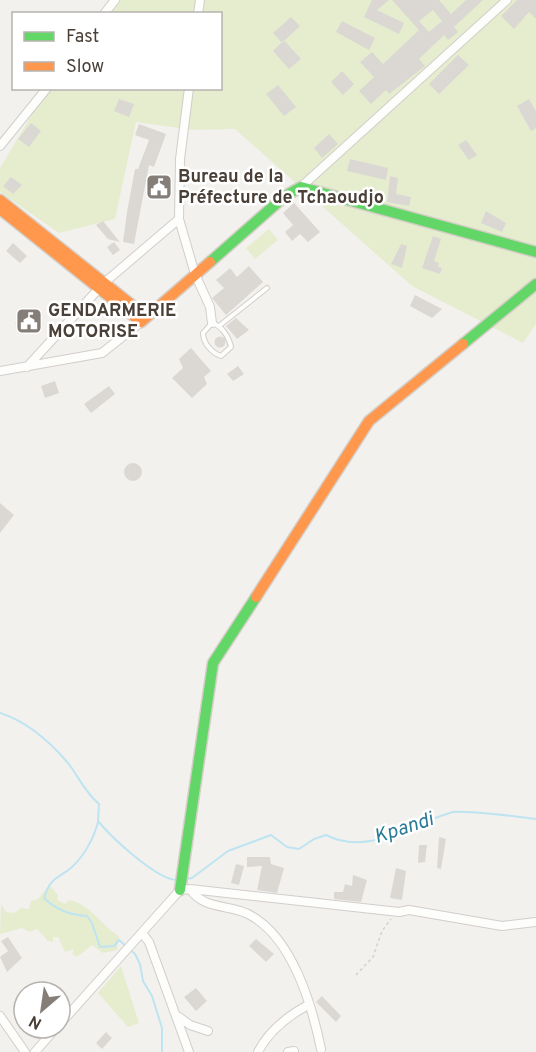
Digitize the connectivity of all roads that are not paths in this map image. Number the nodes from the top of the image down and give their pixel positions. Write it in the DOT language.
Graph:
graph roads {
  1 [pos="115,0"];
  2 [pos="507,0"];
  3 [pos="106,12"];
  4 [pos="45,90"];
  5 [pos="189,90"];
  6 [pos="0,146"];
  7 [pos="301,187"];
  8 [pos="0,200"];
  9 [pos="0,209"];
  10 [pos="179,219"];
  11 [pos="536,252"];
  12 [pos="195,274"];
  13 [pos="536,284"];
  14 [pos="101,286"];
  15 [pos="267,288"];
  16 [pos="144,320"];
  17 [pos="216,325"];
  18 [pos="27,367"];
  19 [pos="0,371"];
  20 [pos="185,890"];
  21 [pos="536,922"];
  22 [pos="142,933"];
  23 [pos="308,1005"];
  24 [pos="72,1011"];
  25 [pos="0,1016"];
  26 [pos="178,1016"];
  27 [pos="208,1031"];
  28 [pos="46,1040"];
  29 [pos="321,1049"];
  30 [pos="25,1052"];
  31 [pos="35,1052"];
  32 [pos="189,1052"];
  33 [pos="260,1052"];
  1 -- 3 [label="street"];
  2 -- 7 [label="street"];
  4 -- 6 [label="street"];
  5 -- 10 [label="street"];
  7 -- 11 [label="main road"];
  7 -- 12 [label="main road"];
  8 -- 14 [label="main road"];
  9 -- 14 [label="main road"];
  10 -- 12 [label="street"];
  10 -- 14 [label="street"];
  12 -- 16 [label="main road"];
  12 -- 17 [label="street"];
  13 -- 20 [label="main road"];
  14 -- 16 [label="main road"];
  14 -- 18 [label="street"];
  15 -- 17 [label="lane"];
  16 -- 18 [label="street"];
  17 -- 17 [label="lane"];
  18 -- 19 [label="street"];
  20 -- 21 [label="street"];
  20 -- 22 [label="street"];
  20 -- 23 [label="street"];
  22 -- 24 [label="street"];
  22 -- 26 [label="street"];
  23 -- 29 [label="street"];
  23 -- 33 [label="street"];
  25 -- 30 [label="street"];
  26 -- 27 [label="street"];
  26 -- 32 [label="street"];
  28 -- 31 [label="street"];
}
